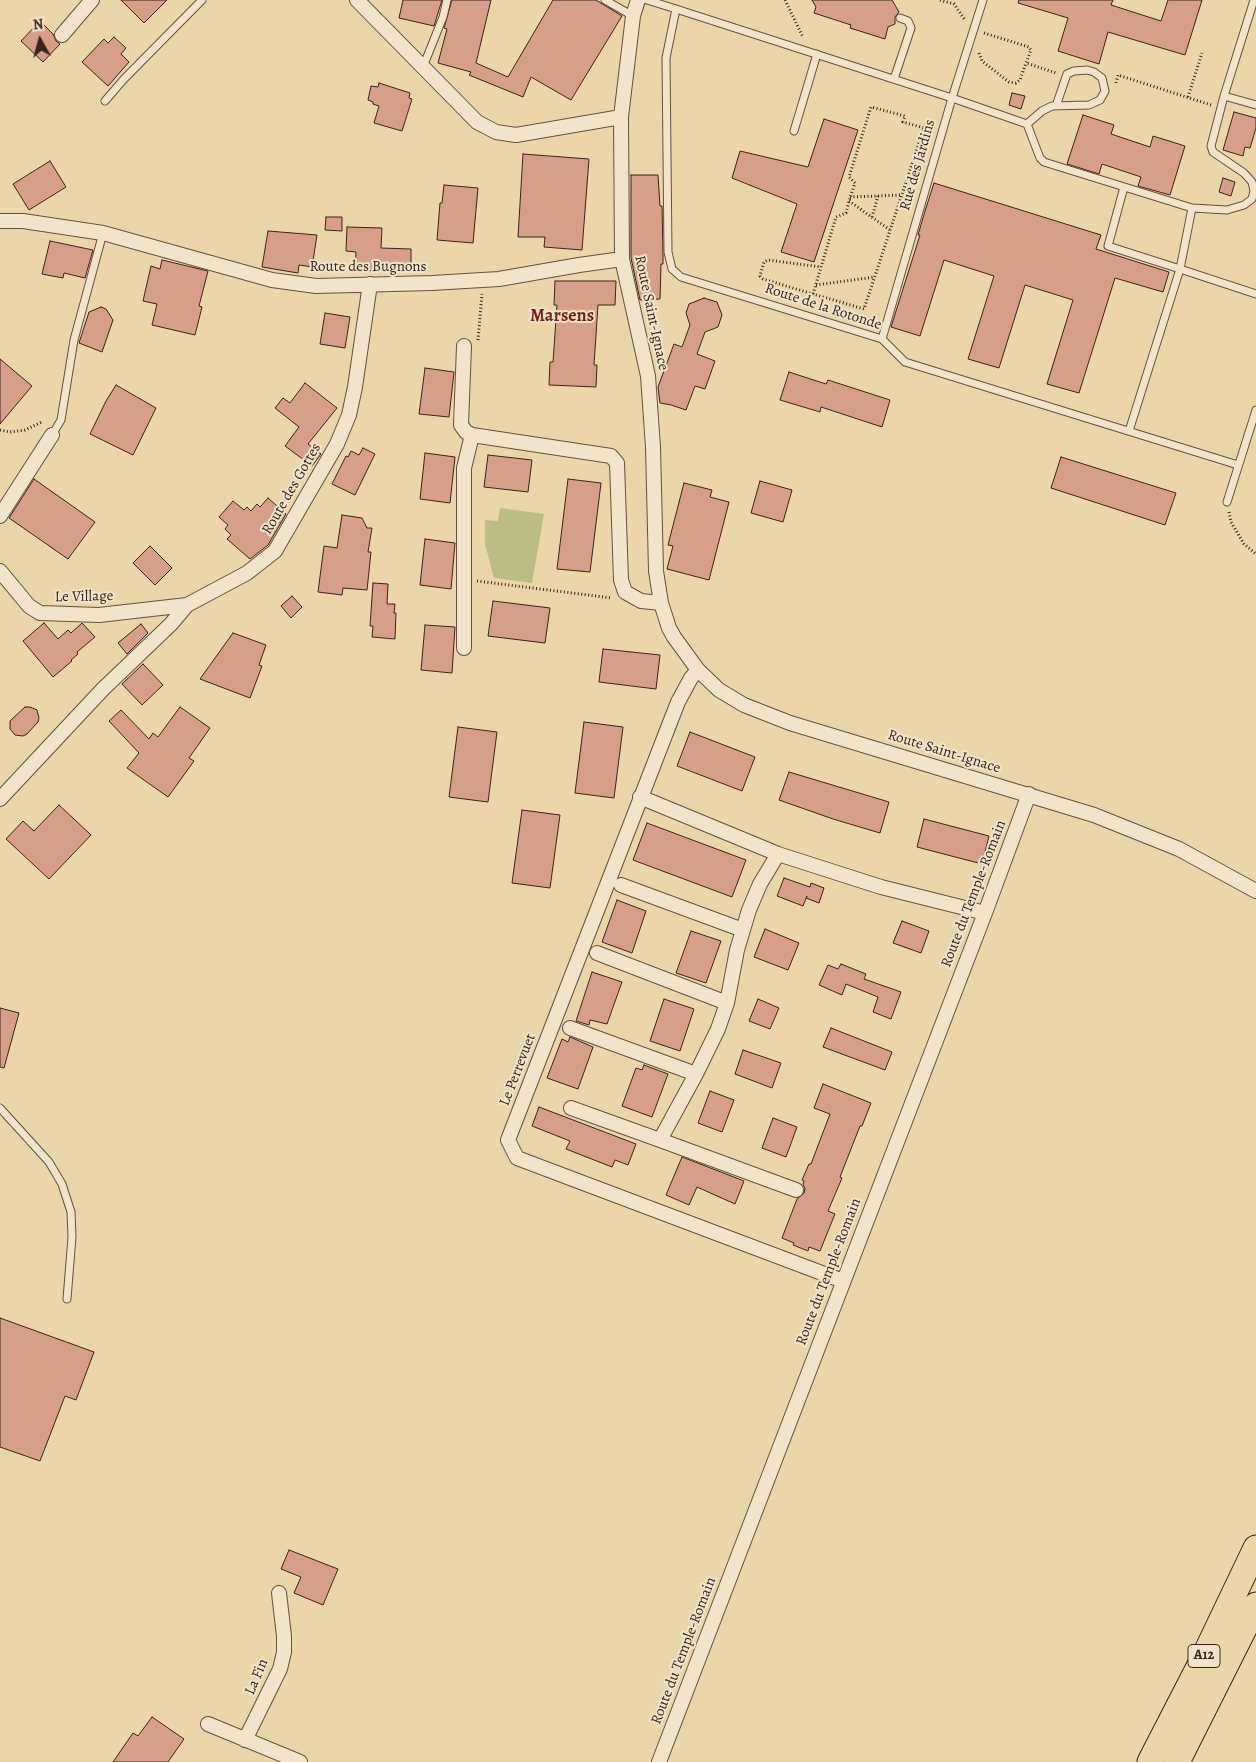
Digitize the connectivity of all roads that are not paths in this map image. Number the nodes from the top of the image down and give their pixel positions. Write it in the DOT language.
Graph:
graph roads {
  1 [pos="92,0"];
  2 [pos="202,0"];
  3 [pos="357,0"];
  4 [pos="447,0"];
  5 [pos="605,0"];
  6 [pos="638,0"];
  7 [pos="647,0"];
  8 [pos="983,0"];
  9 [pos="1254,0"];
  10 [pos="676,9"];
  11 [pos="633,16"];
  12 [pos="900,18"];
  13 [pos="62,35"];
  14 [pos="814,53"];
  15 [pos="422,67"];
  16 [pos="894,79"];
  17 [pos="1224,96"];
  18 [pos="952,98"];
  19 [pos="105,101"];
  20 [pos="1256,105"];
  21 [pos="1056,106"];
  22 [pos="621,117"];
  23 [pos="1027,124"];
  24 [pos="794,131"];
  25 [pos="1124,187"];
  26 [pos="1192,208"];
  27 [pos="0,220"];
  28 [pos="103,233"];
  29 [pos="622,260"];
  30 [pos="1180,269"];
  31 [pos="370,284"];
  32 [pos="1256,294"];
  33 [pos="882,339"];
  34 [pos="464,346"];
  35 [pos="1256,410"];
  36 [pos="1128,431"];
  37 [pos="472,435"];
  38 [pos="52,436"];
  39 [pos="1238,465"];
  40 [pos="1227,502"];
  41 [pos="0,516"];
  42 [pos="0,571"];
  43 [pos="662,603"];
  44 [pos="187,605"];
  45 [pos="464,648"];
  46 [pos="698,670"];
  47 [pos="1029,794"];
  48 [pos="640,798"];
  49 [pos="0,799"];
  50 [pos="778,854"];
  51 [pos="622,885"];
  52 [pos="1256,892"];
  53 [pos="985,913"];
  54 [pos="743,930"];
  55 [pos="597,953"];
  56 [pos="727,1003"];
  57 [pos="570,1028"];
  58 [pos="696,1074"];
  59 [pos="0,1108"];
  60 [pos="571,1108"];
  61 [pos="660,1140"];
  62 [pos="796,1190"];
  63 [pos="843,1281"];
  64 [pos="66,1298"];
  65 [pos="1256,1548"];
  66 [pos="279,1593"];
  67 [pos="1256,1605"];
  68 [pos="208,1724"];
  69 [pos="245,1740"];
  70 [pos="300,1762"];
  71 [pos="659,1762"];
  72 [pos="1150,1762"];
  73 [pos="1177,1762"];
  1 -- 13 [label="street"];
  2 -- 19 [label="lane"];
  3 -- 15 [label="street"];
  4 -- 15 [label="lane"];
  5 -- 11 [label="lane"];
  6 -- 11 [label="street, Route Saint-Ignace"];
  7 -- 10 [label="lane"];
  8 -- 18 [label="lane, Rue des Jardins"];
  9 -- 17 [label="lane"];
  10 -- 14 [label="lane"];
  10 -- 33 [label="lane, Route de la Rotonde"];
  11 -- 22 [label="street, Route Saint-Ignace"];
  12 -- 16 [label="lane"];
  14 -- 16 [label="lane"];
  14 -- 24 [label="lane"];
  15 -- 22 [label="street"];
  16 -- 18 [label="lane"];
  17 -- 20 [label="lane"];
  17 -- 26 [label="lane"];
  18 -- 23 [label="lane"];
  18 -- 33 [label="lane, Rue des Jardins"];
  21 -- 21 [label="lane"];
  21 -- 23 [label="lane"];
  22 -- 29 [label="street, Route Saint-Ignace"];
  23 -- 25 [label="lane"];
  25 -- 26 [label="lane"];
  25 -- 30 [label="lane"];
  26 -- 30 [label="lane"];
  27 -- 28 [label="street, Route des Bugnons"];
  28 -- 31 [label="street, Route des Bugnons"];
  28 -- 38 [label="lane"];
  29 -- 31 [label="street, Route des Bugnons"];
  29 -- 43 [label="street, Route Saint-Ignace"];
  30 -- 32 [label="lane"];
  30 -- 36 [label="lane"];
  31 -- 44 [label="street, Route des Gottes"];
  33 -- 36 [label="lane, Route de la Rotonde"];
  34 -- 37 [label="street"];
  35 -- 39 [label="lane"];
  36 -- 39 [label="lane, Route de la Rotonde"];
  37 -- 43 [label="street"];
  37 -- 45 [label="street"];
  38 -- 41 [label="street"];
  39 -- 40 [label="lane"];
  42 -- 44 [label="street, Le Village"];
  43 -- 46 [label="street, Route Saint-Ignace"];
  44 -- 49 [label="street, Route des Gottes"];
  46 -- 47 [label="street, Route Saint-Ignace"];
  46 -- 48 [label="street, Le Perrevuet"];
  47 -- 52 [label="street, Route Saint-Ignace"];
  47 -- 53 [label="street, Route du Temple-Romain"];
  48 -- 50 [label="street"];
  48 -- 63 [label="street, Le Perrevuet"];
  50 -- 53 [label="street"];
  50 -- 54 [label="street"];
  51 -- 54 [label="street"];
  53 -- 63 [label="street, Route du Temple-Romain"];
  54 -- 56 [label="street"];
  55 -- 56 [label="street"];
  56 -- 58 [label="street"];
  57 -- 58 [label="street"];
  58 -- 61 [label="street"];
  59 -- 64 [label="lane"];
  60 -- 61 [label="street"];
  61 -- 62 [label="street"];
  63 -- 71 [label="street, Route du Temple-Romain"];
  65 -- 72 [label="highway, A12"];
  66 -- 69 [label="street, La Fin"];
  67 -- 73 [label="highway, A12"];
  68 -- 69 [label="street"];
  69 -- 70 [label="street"];
}
